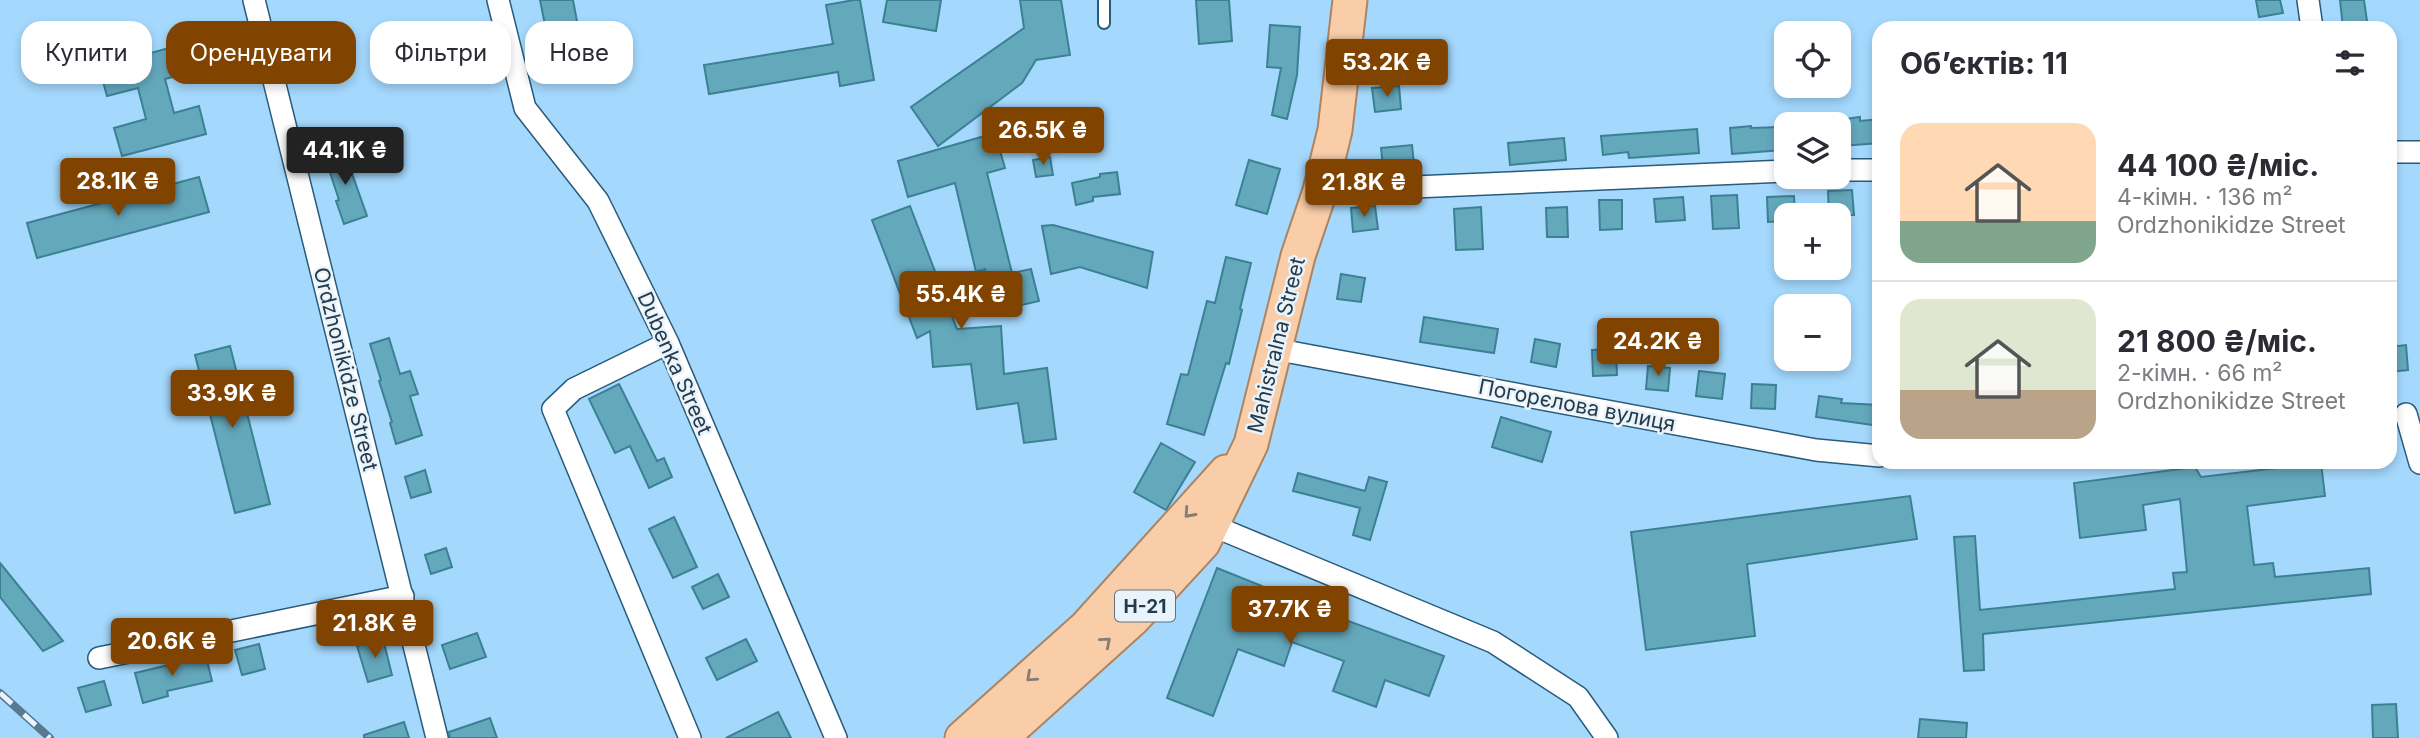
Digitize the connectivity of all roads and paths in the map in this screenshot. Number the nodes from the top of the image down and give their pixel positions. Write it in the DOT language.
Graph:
graph roads {
  1 [pos="254,0"];
  2 [pos="499,0"];
  3 [pos="1104,0"];
  4 [pos="1350,0"];
  5 [pos="2308,0"];
  6 [pos="2311,21"];
  7 [pos="1104,23"];
  8 [pos="2397,152"];
  9 [pos="2420,152"];
  10 [pos="1851,170"];
  11 [pos="1872,170"];
  12 [pos="1774,172"];
  13 [pos="1321,191"];
  14 [pos="668,343"];
  15 [pos="1274,349"];
  16 [pos="2406,413"];
  17 [pos="1251,444"];
  18 [pos="1872,455"];
  19 [pos="2420,463"];
  20 [pos="1211,525"];
  21 [pos="403,596"];
  22 [pos="99,658"];
  23 [pos="437,738"];
  24 [pos="690,738"];
  25 [pos="836,738"];
  26 [pos="962,738"];
  27 [pos="1001,738"];
  28 [pos="1607,738"];
  1 -- 21 [label="street, Ordzhonikidze Street"];
  2 -- 14 [label="street, Dubenka Street"];
  3 -- 7 [label="lane"];
  4 -- 13 [label="main road, Mahistralna Street / Н-21"];
  5 -- 6 [label="street"];
  8 -- 9 [label="street"];
  10 -- 11 [label="street"];
  12 -- 13 [label="street"];
  13 -- 15 [label="main road, Mahistralna Street / Н-21"];
  14 -- 24 [label="street"];
  14 -- 25 [label="street, Dubenka Street"];
  15 -- 17 [label="main road, Mahistralna Street / Н-21"];
  15 -- 18 [label="street, Погорєлова вулиця"];
  16 -- 19 [label="street"];
  17 -- 20 [label="main road, Mahistralna Street / Н-21"];
  17 -- 26 [label="main road, Mahistralna Street, one-way"];
  27 -- 20 [label="main road, Mahistralna Street / Н-21, one-way"];
  20 -- 28 [label="street"];
  21 -- 22 [label="street"];
  21 -- 23 [label="street, Ordzhonikidze Street"];
}
